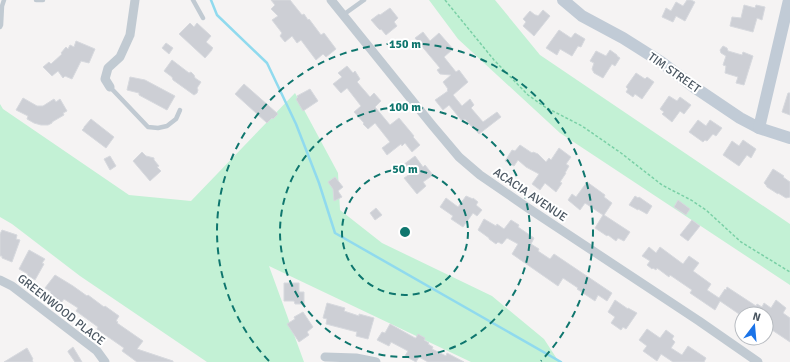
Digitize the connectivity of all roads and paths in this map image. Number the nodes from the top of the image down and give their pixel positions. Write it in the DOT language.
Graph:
graph roads {
  1 [pos="4,0"];
  2 [pos="36,0"];
  3 [pos="43,0"];
  4 [pos="135,0"];
  5 [pos="193,0"];
  6 [pos="331,0"];
  7 [pos="364,0"];
  8 [pos="446,0"];
  9 [pos="563,0"];
  10 [pos="789,0"];
  11 [pos="343,15"];
  12 [pos="203,18"];
  13 [pos="0,27"];
  14 [pos="110,87"];
  15 [pos="180,110"];
  16 [pos="759,128"];
  17 [pos="790,138"];
  18 [pos="790,272"];
  19 [pos="0,280"];
  20 [pos="325,357"];
  21 [pos="105,362"];
  22 [pos="376,362"];
  23 [pos="758,362"];
  1 -- 13 [label="lane"];
  2 -- 3 [label="lane"];
  4 -- 14 [label="street"];
  5 -- 12 [label="lane"];
  6 -- 11 [label="street, ACACIA AVENUE"];
  7 -- 11 [label="lane"];
  8 -- 18 [label="path"];
  9 -- 16 [label="street, TIM STREET"];
  10 -- 16 [label="street"];
  11 -- 23 [label="street, ACACIA AVENUE"];
  14 -- 15 [label="lane"];
  16 -- 17 [label="street, TIM STREET"];
  19 -- 21 [label="street, GREENWOOD PLACE"];
  20 -- 22 [label="street"];
}
